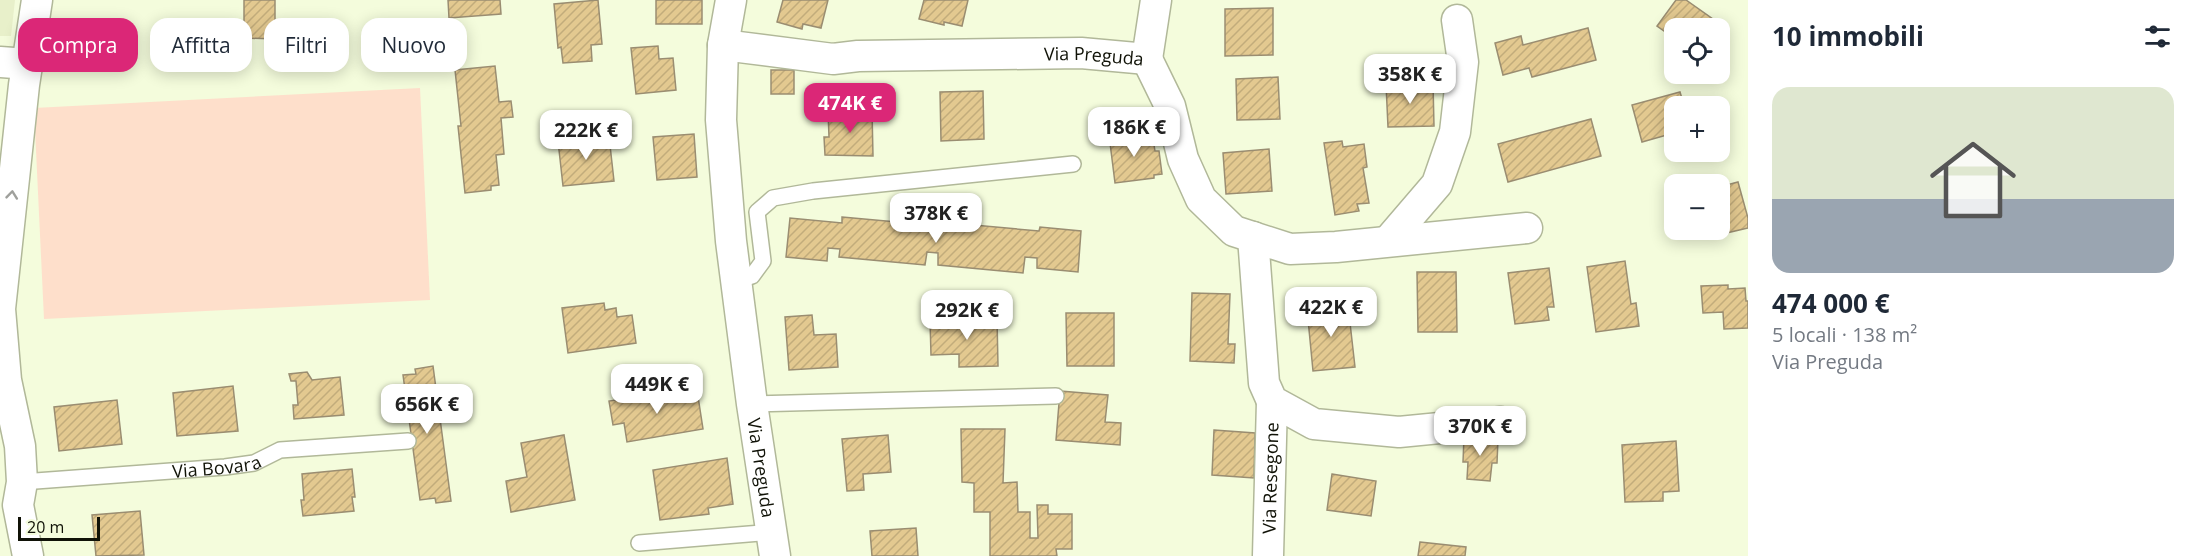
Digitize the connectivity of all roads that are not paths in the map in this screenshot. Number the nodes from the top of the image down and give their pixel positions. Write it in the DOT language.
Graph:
graph roads {
  1 [pos="37,0"];
  2 [pos="731,0"];
  3 [pos="1156,0"];
  4 [pos="1457,20"];
  5 [pos="723,45"];
  6 [pos="1147,59"];
  7 [pos="14,63"];
  8 [pos="1073,164"];
  9 [pos="1527,228"];
  10 [pos="1253,237"];
  11 [pos="1389,240"];
  12 [pos="737,281"];
  13 [pos="0,295"];
  14 [pos="1056,396"];
  15 [pos="1272,401"];
  16 [pos="752,404"];
  17 [pos="1501,422"];
  18 [pos="408,441"];
  19 [pos="13,497"];
  20 [pos="639,543"];
  21 [pos="774,544"];
  22 [pos="28,556"];
  23 [pos="1268,556"];
  1 -- 7 [label="street"];
  2 -- 5 [label="street, Via Preguda"];
  3 -- 6 [label="street"];
  4 -- 11 [label="street"];
  5 -- 6 [label="street, Via Preguda"];
  5 -- 12 [label="street, Via Preguda"];
  6 -- 10 [label="street, Via Preguda"];
  13 -- 7 [label="street, one-way"];
  8 -- 12 [label="lane"];
  9 -- 11 [label="street, Via Preguda"];
  10 -- 11 [label="street, Via Preguda"];
  10 -- 15 [label="street, Via Resegone"];
  12 -- 16 [label="street, Via Preguda"];
  13 -- 19 [label="street"];
  14 -- 16 [label="lane, Via Preguda"];
  15 -- 17 [label="street"];
  15 -- 23 [label="street, Via Resegone"];
  16 -- 21 [label="street, Via Preguda"];
  18 -- 19 [label="lane, Via Bovara"];
  19 -- 22 [label="street"];
  20 -- 21 [label="lane, Via Preguda"];
}
